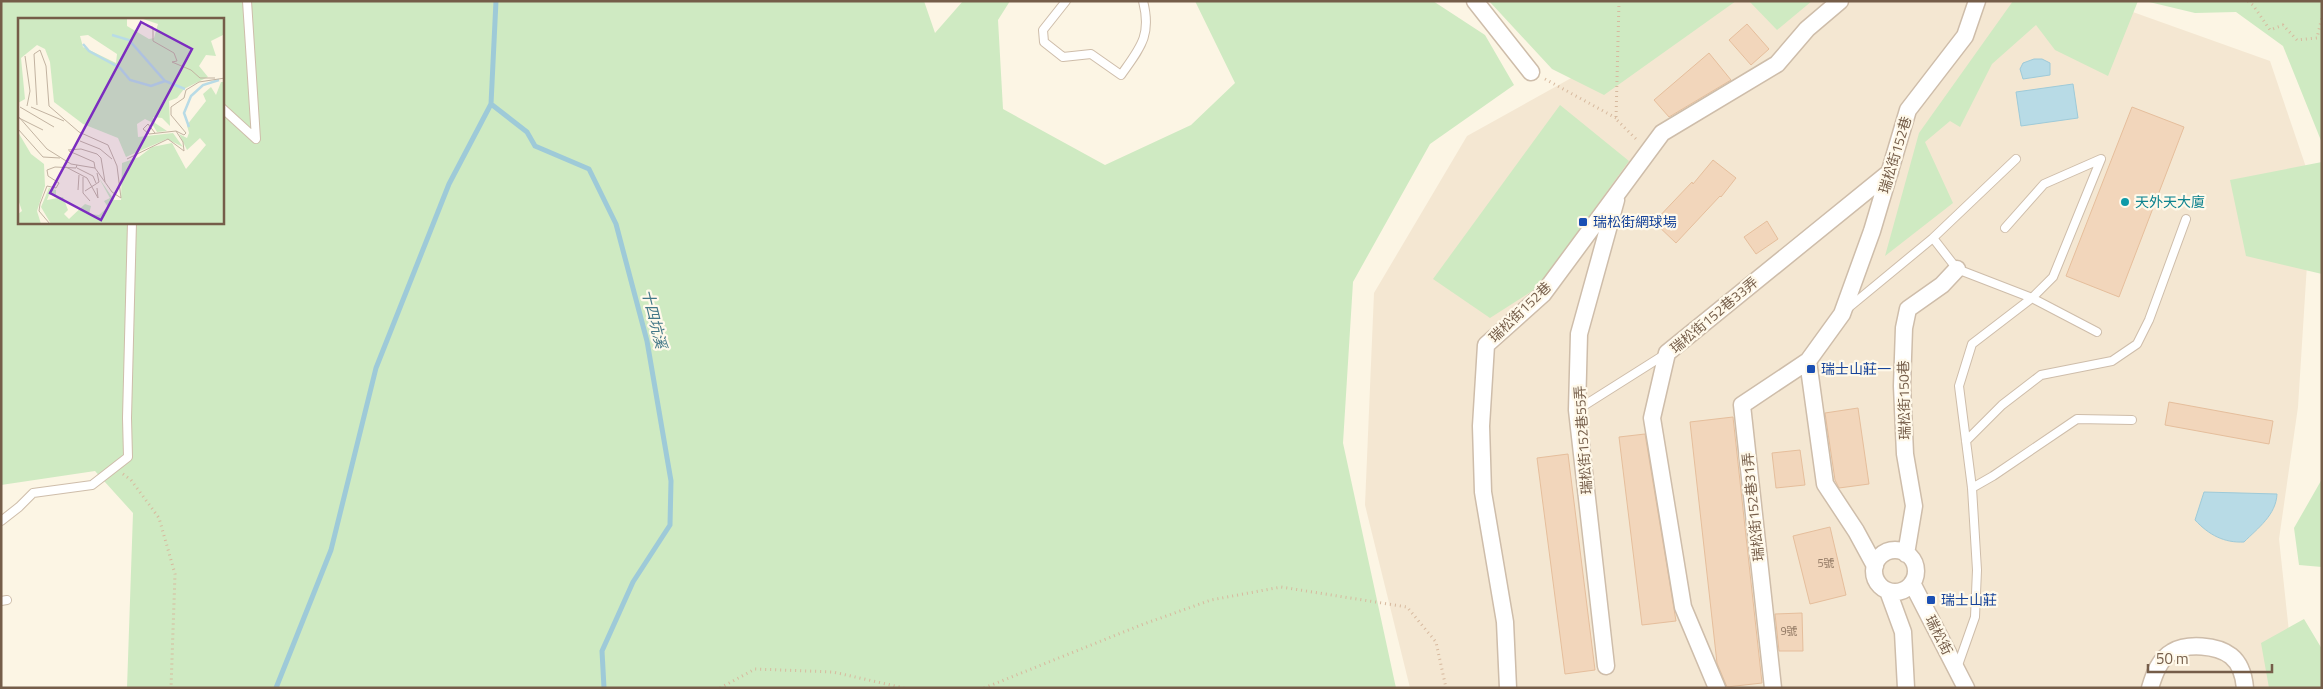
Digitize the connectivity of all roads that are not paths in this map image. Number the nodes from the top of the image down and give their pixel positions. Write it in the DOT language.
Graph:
graph roads {
  1 [pos="247,1"];
  2 [pos="1066,1"];
  3 [pos="1143,1"];
  4 [pos="1474,1"];
  5 [pos="1840,1"];
  6 [pos="1977,1"];
  7 [pos="1531,72"];
  8 [pos="224,110"];
  9 [pos="2016,159"];
  10 [pos="1890,172"];
  11 [pos="1620,188"];
  12 [pos="2186,219"];
  13 [pos="132,224"];
  14 [pos="2005,228"];
  15 [pos="1933,238"];
  16 [pos="1957,269"];
  17 [pos="2032,298"];
  18 [pos="1842,314"];
  19 [pos="2097,332"];
  20 [pos="1667,353"];
  21 [pos="1808,361"];
  22 [pos="1577,410"];
  23 [pos="2132,420"];
  24 [pos="1966,441"];
  25 [pos="1972,488"];
  26 [pos="1,521"];
  27 [pos="1906,554"];
  28 [pos="1875,566"];
  29 [pos="1912,583"];
  30 [pos="1888,591"];
  31 [pos="1606,666"];
  32 [pos="1956,670"];
  33 [pos="1508,688"];
  34 [pos="1718,688"];
  35 [pos="1772,688"];
  36 [pos="1906,688"];
  37 [pos="1966,688"];
  38 [pos="2150,688"];
  39 [pos="2246,688"];
  1 -- 8 [label="lane"];
  2 -- 3 [label="lane"];
  4 -- 7 [label="street"];
  5 -- 11 [label="street, 瑞松街152巷"];
  6 -- 10 [label="street, 瑞松街152巷"];
  9 -- 15 [label="lane"];
  10 -- 18 [label="street, 瑞松街152巷"];
  10 -- 20 [label="street, 瑞松街152巷33弄"];
  11 -- 22 [label="street, 瑞松街152巷55弄"];
  11 -- 33 [label="street, 瑞松街152巷"];
  12 -- 24 [label="lane"];
  13 -- 26 [label="lane"];
  14 -- 17 [label="lane"];
  15 -- 16 [label="lane"];
  15 -- 18 [label="lane"];
  16 -- 17 [label="lane"];
  16 -- 27 [label="street, 瑞松街150巷"];
  17 -- 19 [label="lane"];
  17 -- 24 [label="lane"];
  18 -- 21 [label="street, 瑞松街152巷"];
  20 -- 22 [label="lane"];
  20 -- 34 [label="street, 瑞松街152巷33弄"];
  21 -- 28 [label="street"];
  21 -- 35 [label="street, 瑞松街152巷31弄"];
  22 -- 31 [label="street, 瑞松街152巷55弄"];
  23 -- 25 [label="lane"];
  24 -- 25 [label="lane"];
  25 -- 32 [label="lane"];
  27 -- 28 [label="street"];
  27 -- 29 [label="street, 瑞松街"];
  28 -- 30 [label="street"];
  29 -- 30 [label="street"];
  29 -- 32 [label="street, 瑞松街"];
  30 -- 36 [label="street"];
  32 -- 37 [label="street, 瑞松街"];
  38 -- 39 [label="street"];
}
